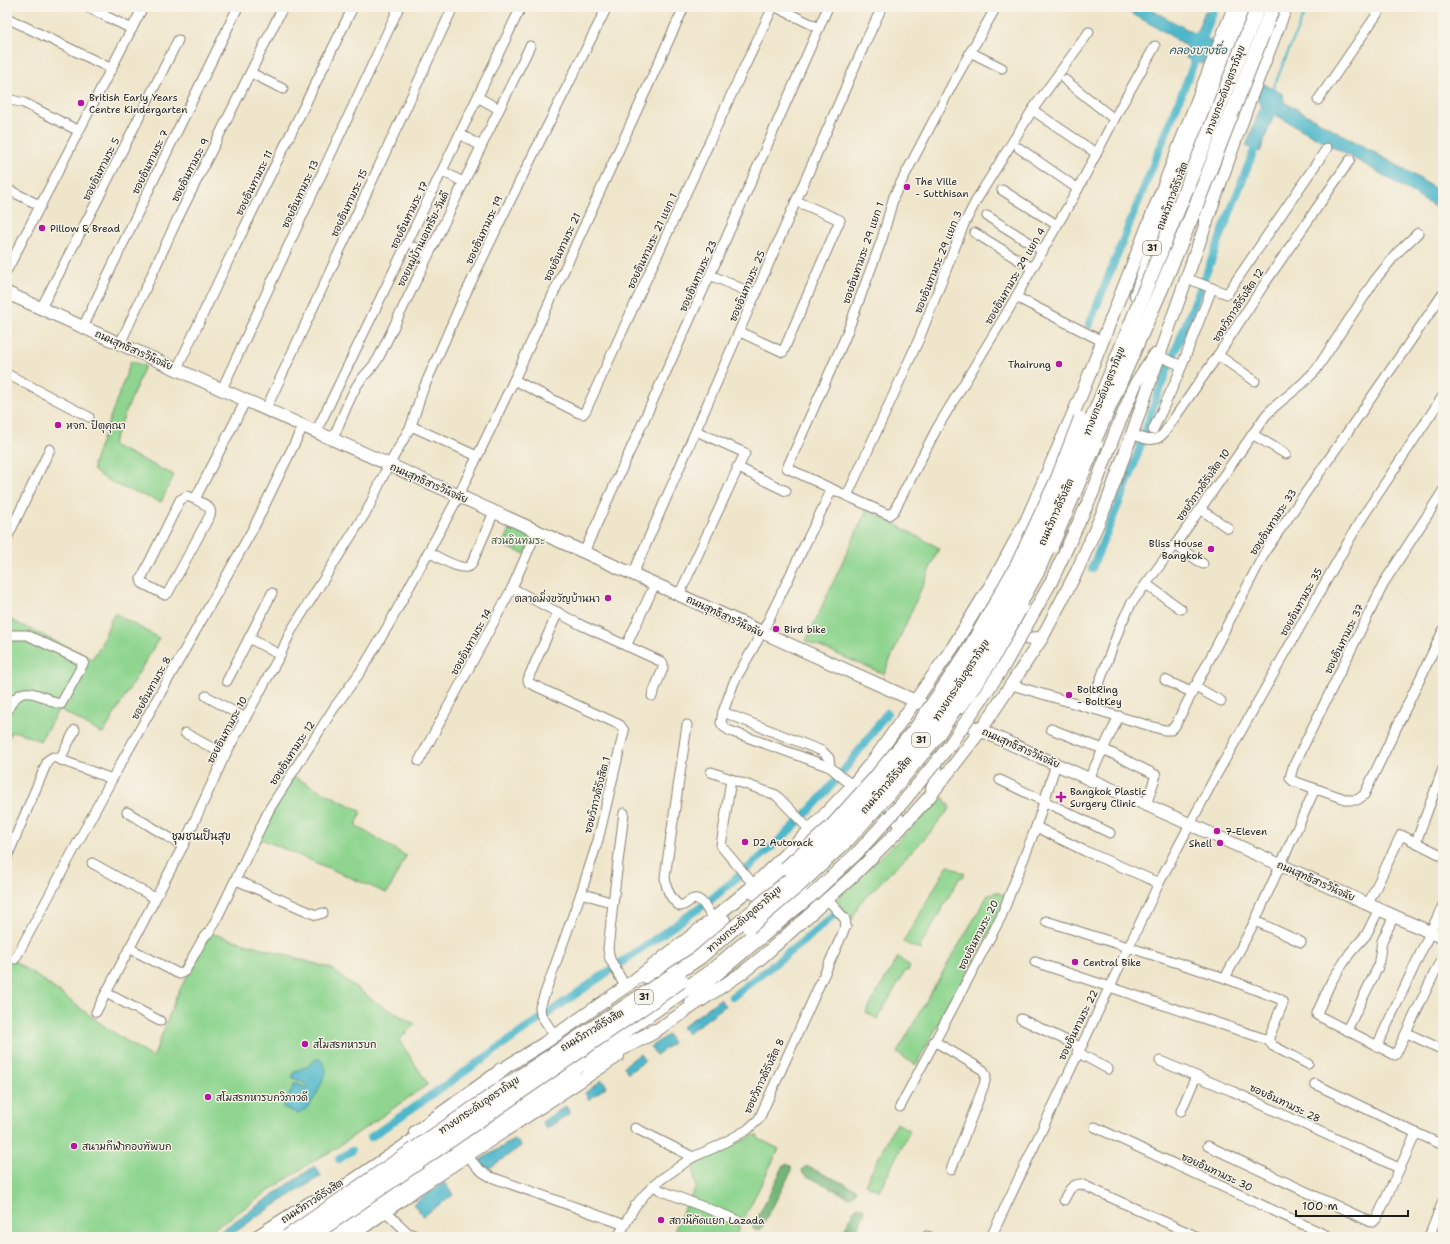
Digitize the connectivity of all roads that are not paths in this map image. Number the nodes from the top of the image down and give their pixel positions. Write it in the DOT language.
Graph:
graph roads {
  1 [pos="87,7"];
  2 [pos="143,7"];
  3 [pos="238,7"];
  4 [pos="283,7"];
  5 [pos="353,7"];
  6 [pos="399,7"];
  7 [pos="453,7"];
  8 [pos="521,7"];
  9 [pos="607,7"];
  10 [pos="684,7"];
  11 [pos="775,7"];
  12 [pos="828,7"];
  13 [pos="882,7"];
  14 [pos="996,7"];
  15 [pos="1234,7"];
  16 [pos="1245,7"];
  17 [pos="1258,7"];
  18 [pos="1272,7"];
  19 [pos="1286,7"];
  20 [pos="1382,7"];
  21 [pos="7,18"];
  22 [pos="819,28"];
  23 [pos="132,29"];
  24 [pos="1089,32"];
  25 [pos="178,40"];
  26 [pos="530,46"];
  27 [pos="1155,46"];
  28 [pos="970,52"];
  29 [pos="1223,52"];
  30 [pos="1002,68"];
  31 [pos="112,69"];
  32 [pos="251,73"];
  33 [pos="1214,74"];
  34 [pos="1065,80"];
  35 [pos="283,88"];
  36 [pos="7,99"];
  37 [pos="481,99"];
  38 [pos="1318,100"];
  39 [pos="499,109"];
  40 [pos="1037,114"];
  41 [pos="1114,119"];
  42 [pos="1226,120"];
  43 [pos="80,131"];
  44 [pos="465,136"];
  45 [pos="481,146"];
  46 [pos="1019,148"];
  47 [pos="1327,148"];
  48 [pos="1096,153"];
  49 [pos="1350,160"];
  50 [pos="446,173"];
  51 [pos="463,182"];
  52 [pos="7,189"];
  53 [pos="1078,189"];
  54 [pos="1002,190"];
  55 [pos="796,201"];
  56 [pos="41,206"];
  57 [pos="987,216"];
  58 [pos="1206,222"];
  59 [pos="1058,225"];
  60 [pos="974,233"];
  61 [pos="1418,233"];
  62 [pos="415,247"];
  63 [pos="1043,251"];
  64 [pos="428,254"];
  65 [pos="1032,268"];
  66 [pos="7,270"];
  67 [pos="710,275"];
  68 [pos="1191,280"];
  69 [pos="1210,288"];
  70 [pos="7,293"];
  71 [pos="1443,294"];
  72 [pos="756,295"];
  73 [pos="1016,297"];
  74 [pos="41,308"];
  75 [pos="83,327"];
  76 [pos="740,332"];
  77 [pos="1165,339"];
  78 [pos="120,344"];
  79 [pos="1101,344"];
  80 [pos="1218,355"];
  81 [pos="1170,361"];
  82 [pos="177,369"];
  83 [pos="7,374"];
  84 [pos="514,380"];
  85 [pos="1255,381"];
  86 [pos="222,390"];
  87 [pos="1443,396"];
  88 [pos="246,400"];
  89 [pos="266,409"];
  90 [pos="89,417"];
  91 [pos="1092,423"];
  92 [pos="303,426"];
  93 [pos="411,426"];
  94 [pos="1154,430"];
  95 [pos="696,431"];
  96 [pos="316,432"];
  97 [pos="1252,434"];
  98 [pos="1138,436"];
  99 [pos="333,439"];
  100 [pos="50,449"];
  101 [pos="1286,454"];
  102 [pos="477,456"];
  103 [pos="389,465"];
  104 [pos="737,468"];
  105 [pos="832,489"];
  106 [pos="786,491"];
  107 [pos="1443,492"];
  108 [pos="457,495"];
  109 [pos="847,496"];
  110 [pos="195,499"];
  111 [pos="1200,509"];
  112 [pos="494,512"];
  113 [pos="1228,528"];
  114 [pos="537,531"];
  115 [pos="7,538"];
  116 [pos="1175,545"];
  117 [pos="428,552"];
  118 [pos="584,552"];
  119 [pos="1203,564"];
  120 [pos="633,574"];
  121 [pos="655,584"];
  122 [pos="1146,584"];
  123 [pos="512,588"];
  124 [pos="272,594"];
  125 [pos="679,595"];
  126 [pos="978,607"];
  127 [pos="1181,609"];
  128 [pos="558,612"];
  129 [pos="1443,630"];
  130 [pos="761,633"];
  131 [pos="7,635"];
  132 [pos="249,638"];
  133 [pos="1042,638"];
  134 [pos="626,646"];
  135 [pos="953,647"];
  136 [pos="280,655"];
  137 [pos="1166,680"];
  138 [pos="226,681"];
  139 [pos="1014,682"];
  140 [pos="1192,689"];
  141 [pos="206,696"];
  142 [pos="652,696"];
  143 [pos="915,701"];
  144 [pos="1221,701"];
  145 [pos="1090,708"];
  146 [pos="7,711"];
  147 [pos="724,712"];
  148 [pos="1119,716"];
  149 [pos="245,718"];
  150 [pos="687,725"];
  151 [pos="1051,729"];
  152 [pos="75,730"];
  153 [pos="981,730"];
  154 [pos="185,734"];
  155 [pos="1103,749"];
  156 [pos="878,754"];
  157 [pos="225,755"];
  158 [pos="60,759"];
  159 [pos="419,761"];
  160 [pos="1056,764"];
  161 [pos="1443,769"];
  162 [pos="711,772"];
  163 [pos="843,778"];
  164 [pos="112,779"];
  165 [pos="731,779"];
  166 [pos="1089,779"];
  167 [pos="1000,780"];
  168 [pos="1315,789"];
  169 [pos="930,796"];
  170 [pos="1044,801"];
  171 [pos="1146,805"];
  172 [pos="127,812"];
  173 [pos="624,813"];
  174 [pos="1190,824"];
  175 [pos="807,826"];
  176 [pos="1036,828"];
  177 [pos="900,829"];
  178 [pos="1110,832"];
  179 [pos="1416,842"];
  180 [pos="183,846"];
  181 [pos="1443,856"];
  182 [pos="7,857"];
  183 [pos="92,863"];
  184 [pos="1281,866"];
  185 [pos="790,874"];
  186 [pos="236,880"];
  187 [pos="1159,883"];
  188 [pos="754,885"];
  189 [pos="810,892"];
  190 [pos="581,893"];
  191 [pos="155,898"];
  192 [pos="827,899"];
  193 [pos="613,902"];
  194 [pos="1368,904"];
  195 [pos="1443,905"];
  196 [pos="1379,910"];
  197 [pos="323,913"];
  198 [pos="710,914"];
  199 [pos="1394,916"];
  200 [pos="1046,921"];
  201 [pos="1255,921"];
  202 [pos="1429,932"];
  203 [pos="1443,938"];
  204 [pos="1301,942"];
  205 [pos="1129,946"];
  206 [pos="129,948"];
  207 [pos="1443,956"];
  208 [pos="15,958"];
  209 [pos="1034,962"];
  210 [pos="1225,978"];
  211 [pos="627,985"];
  212 [pos="1109,986"];
  213 [pos="106,993"];
  214 [pos="96,1012"];
  215 [pos="679,1015"];
  216 [pos="1020,1019"];
  217 [pos="160,1021"];
  218 [pos="1347,1030"];
  219 [pos="655,1031"];
  220 [pos="1407,1033"];
  221 [pos="555,1036"];
  222 [pos="1268,1040"];
  223 [pos="934,1041"];
  224 [pos="1377,1046"];
  225 [pos="1079,1050"];
  226 [pos="1443,1050"];
  227 [pos="1160,1061"];
  228 [pos="1308,1064"];
  229 [pos="1108,1069"];
  230 [pos="501,1070"];
  231 [pos="1196,1076"];
  232 [pos="560,1081"];
  233 [pos="1315,1084"];
  234 [pos="480,1096"];
  235 [pos="900,1107"];
  236 [pos="1181,1111"];
  237 [pos="1095,1127"];
  238 [pos="635,1128"];
  239 [pos="1416,1133"];
  240 [pos="1443,1145"];
  241 [pos="1208,1146"];
  242 [pos="467,1155"];
  243 [pos="693,1157"];
  244 [pos="1399,1168"];
  245 [pos="951,1170"];
  246 [pos="654,1186"];
  247 [pos="1064,1200"];
  248 [pos="1442,1204"];
  249 [pos="385,1211"];
  250 [pos="737,1220"];
  251 [pos="625,1225"];
  252 [pos="341,1235"];
  253 [pos="256,1237"];
  254 [pos="271,1237"];
  255 [pos="287,1237"];
  256 [pos="310,1237"];
  257 [pos="419,1237"];
  258 [pos="618,1237"];
  259 [pos="991,1237"];
  260 [pos="1198,1237"];
  261 [pos="1330,1237"];
  262 [pos="1428,1237"];
  1 -- 23 [label="street"];
  2 -- 23 [label="street"];
  3 -- 75 [label="street, ซอยอินทามระ 7"];
  4 -- 32 [label="street, ซอยอินทามระ 9"];
  5 -- 82 [label="street, ซอยอินทามระ 11"];
  6 -- 86 [label="street, ซอยอินทามระ 13"];
  7 -- 89 [label="street, ซอยอินทามระ 15"];
  8 -- 96 [label="street, ซอยอินทามระ 17"];
  9 -- 93 [label="street, ซอยอินทามระ 19"];
  10 -- 84 [label="street, ซอยอินทามระ 21"];
  11 -- 22 [label="street"];
  11 -- 84 [label="street, ซอยอินทามระ 21 แยก 1"];
  12 -- 22 [label="street, ซอยอินทามระ 23"];
  13 -- 55 [label="street, ซอยอินทามระ 25"];
  14 -- 28 [label="street, ซอยอินทามระ 29 แยก 1"];
  15 -- 29 [label="main road, ถนนวิภาวดีรังสิต / 31"];
  16 -- 29 [label="highway, ถนนวิภาวดีรังสิต / 31"];
  17 -- 255 [label="highway, ทางยกระดับอุตราภิมุข / 31, bridge"];
  18 -- 42 [label="highway, ถนนวิภาวดีรังสิต / 31, bridge"];
  18 -- 256 [label="highway, ทางยกระดับอุตราภิมุข / 31, bridge"];
  19 -- 58 [label="main road, ถนนวิภาวดีรังสิต / 31"];
  20 -- 38 [label="street"];
  21 -- 31 [label="street"];
  22 -- 67 [label="street, ซอยอินทามระ 23"];
  23 -- 31 [label="street"];
  24 -- 109 [label="street, ซอยอินทามระ 29 แยก 3"];
  25 -- 74 [label="street, ซอยอินทามระ 5"];
  26 -- 39 [label="street, ซอยหมู่บ้านเอเทรีย-วันดี"];
  27 -- 41 [label="street, ซอยอินทามระ 29 แยก 4"];
  28 -- 30 [label="street"];
  28 -- 105 [label="street, ซอยอินทามระ 29 แยก 1"];
  29 -- 33 [label="highway, ถนนวิภาวดีรังสิต / 31"];
  31 -- 43 [label="street"];
  32 -- 35 [label="street"];
  32 -- 78 [label="street, ซอยอินทามระ 9"];
  33 -- 79 [label="main road, ถนนวิภาวดีรังสิต / 31"];
  33 -- 91 [label="highway, ถนนวิภาวดีรังสิต / 31"];
  34 -- 41 [label="street"];
  36 -- 43 [label="street"];
  37 -- 39 [label="street"];
  39 -- 45 [label="street, ซอยหมู่บ้านเอเทรีย-วันดี"];
  40 -- 48 [label="street"];
  41 -- 48 [label="street, ซอยอินทามระ 29 แยก 4"];
  42 -- 58 [label="highway"];
  42 -- 91 [label="highway, ถนนวิภาวดีรังสิต / 31"];
  43 -- 56 [label="street"];
  44 -- 45 [label="street"];
  45 -- 51 [label="street, ซอยหมู่บ้านเอเทรีย-วันดี"];
  46 -- 53 [label="street"];
  47 -- 69 [label="street"];
  48 -- 53 [label="street, ซอยอินทามระ 29 แยก 4"];
  49 -- 80 [label="street, ซอยวิภาวดีรังสิต 12"];
  50 -- 51 [label="street"];
  51 -- 64 [label="street, ซอยหมู่บ้านเอเทรีย-วันดี"];
  52 -- 56 [label="street"];
  53 -- 59 [label="street, ซอยอินทามระ 29 แยก 4"];
  54 -- 59 [label="street"];
  55 -- 72 [label="street, ซอยอินทามระ 25"];
  55 -- 76 [label="street"];
  56 -- 66 [label="street"];
  57 -- 63 [label="street"];
  58 -- 68 [label="main road, ถนนวิภาวดีรังสิต / 31"];
  59 -- 63 [label="street, ซอยอินทามระ 29 แยก 4"];
  60 -- 65 [label="street"];
  61 -- 97 [label="street, ซอยวิภาวดีรังสิต 10"];
  62 -- 64 [label="street"];
  63 -- 65 [label="street, ซอยอินทามระ 29 แยก 4"];
  64 -- 99 [label="street, ซอยหมู่บ้านเอเทรีย-วันดี"];
  65 -- 73 [label="street, ซอยอินทามระ 29 แยก 4"];
  67 -- 72 [label="street"];
  67 -- 118 [label="street, ซอยอินทามระ 23"];
  68 -- 69 [label="street"];
  68 -- 77 [label="main road, ถนนวิภาวดีรังสิต / 31"];
  69 -- 81 [label="street"];
  70 -- 74 [label="main road, ถนนสุทธิสารวินิจฉัย"];
  71 -- 140 [label="street, ซอยอินทามระ 33"];
  72 -- 76 [label="street, ซอยอินทามระ 25"];
  73 -- 79 [label="street"];
  73 -- 109 [label="street, ซอยอินทามระ 29 แยก 4"];
  74 -- 75 [label="main road, ถนนสุทธิสารวินิจฉัย"];
  75 -- 78 [label="main road, ถนนสุทธิสารวินิจฉัย"];
  76 -- 95 [label="street, ซอยอินทามระ 25"];
  77 -- 81 [label="main road, ถนนวิภาวดีรังสิต / 31"];
  77 -- 189 [label="main road, 31, bridge"];
  78 -- 82 [label="main road, ถนนสุทธิสารวินิจฉัย"];
  79 -- 91 [label="main road, 31"];
  79 -- 126 [label="main road, ถนนวิภาวดีรังสิต / 31"];
  80 -- 85 [label="street"];
  80 -- 98 [label="street, ซอยวิภาวดีรังสิต 12"];
  81 -- 94 [label="street"];
  81 -- 98 [label="main road, ถนนวิภาวดีรังสิต / 31"];
  82 -- 86 [label="main road, ถนนสุทธิสารวินิจฉัย"];
  83 -- 90 [label="street"];
  84 -- 102 [label="street, ซอยอินทามระ 21"];
  86 -- 88 [label="main road, ถนนสุทธิสารวินิจฉัย"];
  87 -- 174 [label="street, ซอยอินทามระ 35"];
  88 -- 89 [label="main road, ถนนสุทธิสารวินิจฉัย"];
  88 -- 110 [label="street"];
  89 -- 92 [label="main road, ถนนสุทธิสารวินิจฉัย"];
  91 -- 185 [label="highway, ถนนวิภาวดีรังสิต / 31, bridge"];
  91 -- 189 [label="highway, ถนนวิภาวดีรังสิต / 31, bridge"];
  92 -- 96 [label="main road, ถนนสุทธิสารวินิจฉัย"];
  92 -- 164 [label="street, ซอยอินทามระ 8"];
  93 -- 102 [label="street"];
  93 -- 103 [label="street, ซอยอินทามระ 19"];
  95 -- 104 [label="street"];
  95 -- 120 [label="street, ซอยอินทามระ 25"];
  96 -- 99 [label="main road, ถนนสุทธิสารวินิจฉัย"];
  97 -- 101 [label="street"];
  97 -- 111 [label="street, ซอยวิภาวดีรังสิต 10"];
  98 -- 133 [label="main road, ถนนวิภาวดีรังสิต / 31"];
  99 -- 103 [label="main road, ถนนสุทธิสารวินิจฉัย"];
  100 -- 115 [label="street"];
  102 -- 108 [label="street, ซอยอินทามระ 21"];
  103 -- 108 [label="main road, ถนนสุทธิสารวินิจฉัย"];
  103 -- 136 [label="street, ซอยอินทามระ 10"];
  104 -- 106 [label="street"];
  104 -- 125 [label="street"];
  105 -- 109 [label="street"];
  105 -- 130 [label="street"];
  107 -- 168 [label="street, ซอยอินทามระ 37"];
  108 -- 112 [label="main road, ถนนสุทธิสารวินิจฉัย"];
  108 -- 117 [label="street, ซอยอินทามระ 12"];
  110 -- 110 [label="street"];
  111 -- 113 [label="street"];
  111 -- 116 [label="street, ซอยวิภาวดีรังสิต 10"];
  112 -- 114 [label="main road, ถนนสุทธิสารวินิจฉัย"];
  112 -- 117 [label="street"];
  114 -- 118 [label="main road, ถนนสุทธิสารวินิจฉัย"];
  114 -- 123 [label="street, ซอยอินทามระ 14"];
  116 -- 119 [label="street"];
  116 -- 122 [label="street, ซอยวิภาวดีรังสิต 10"];
  117 -- 186 [label="street, ซอยอินทามระ 12"];
  118 -- 120 [label="main road, ถนนสุทธิสารวินิจฉัย"];
  120 -- 121 [label="main road, ถนนสุทธิสารวินิจฉัย"];
  121 -- 125 [label="main road, ถนนสุทธิสารวินิจฉัย"];
  121 -- 134 [label="street"];
  122 -- 127 [label="street"];
  122 -- 145 [label="street, ซอยวิภาวดีรังสิต 10"];
  123 -- 128 [label="street"];
  123 -- 159 [label="street, ซอยอินทามระ 14"];
  124 -- 132 [label="street"];
  125 -- 130 [label="main road, ถนนสุทธิสารวินิจฉัย"];
  126 -- 133 [label="main road"];
  126 -- 135 [label="main road, ถนนวิภาวดีรังสิต / 31"];
  128 -- 134 [label="street"];
  128 -- 190 [label="street, ซอยวิภาวดีรังสิต 1"];
  129 -- 168 [label="street, ซอยอินทามระ 37"];
  130 -- 143 [label="main road, ถนนสุทธิสารวินิจฉัย"];
  130 -- 147 [label="street"];
  131 -- 146 [label="street"];
  132 -- 136 [label="street"];
  132 -- 138 [label="street"];
  133 -- 139 [label="main road, ถนนวิภาวดีรังสิต / 31"];
  134 -- 142 [label="street"];
  135 -- 139 [label="main road"];
  135 -- 143 [label="main road, ถนนวิภาวดีรังสิต / 31"];
  136 -- 149 [label="street, ซอยอินทามระ 10"];
  137 -- 140 [label="street"];
  139 -- 145 [label="street"];
  139 -- 153 [label="main road, ถนนวิภาวดีรังสิต / 31"];
  140 -- 144 [label="street"];
  140 -- 148 [label="street, ซอยอินทามระ 33"];
  141 -- 149 [label="street"];
  143 -- 153 [label="main road, ถนนสุทธิสารวินิจฉัย"];
  143 -- 156 [label="main road, ถนนวิภาวดีรังสิต / 31"];
  145 -- 148 [label="street, ซอยอินทามระ 33"];
  147 -- 163 [label="street"];
  147 -- 163 [label="street"];
  148 -- 155 [label="street"];
  149 -- 157 [label="street, ซอยอินทามระ 10"];
  150 -- 198 [label="street"];
  151 -- 155 [label="street"];
  152 -- 158 [label="street"];
  153 -- 160 [label="main road, ถนนสุทธิสารวินิจฉัย"];
  153 -- 169 [label="main road, ถนนวิภาวดีรังสิต / 31"];
  154 -- 157 [label="street"];
  155 -- 166 [label="street"];
  155 -- 171 [label="street"];
  156 -- 163 [label="main road, ถนนวิภาวดีรังสิต / 31"];
  156 -- 169 [label="main road"];
  157 -- 180 [label="street, ซอยอินทามระ 10"];
  158 -- 164 [label="street"];
  158 -- 182 [label="street"];
  160 -- 166 [label="main road, ถนนสุทธิสารวินิจฉัย"];
  160 -- 170 [label="street, ซอยอินทามระ 20"];
  161 -- 179 [label="street"];
  162 -- 165 [label="street"];
  163 -- 175 [label="main road, ถนนวิภาวดีรังสิต / 31"];
  163 -- 177 [label="main road"];
  164 -- 208 [label="street, ซอยอินทามระ 8"];
  165 -- 175 [label="street"];
  165 -- 188 [label="street"];
  166 -- 171 [label="main road, ถนนสุทธิสารวินิจฉัย"];
  167 -- 170 [label="street"];
  168 -- 184 [label="street"];
  169 -- 177 [label="main road, ถนนวิภาวดีรังสิต / 31"];
  170 -- 176 [label="street, ซอยอินทามระ 20"];
  170 -- 178 [label="street"];
  171 -- 174 [label="main road, ถนนสุทธิสารวินิจฉัย"];
  172 -- 180 [label="street"];
  173 -- 193 [label="street"];
  174 -- 184 [label="main road, ถนนสุทธิสารวินิจฉัย"];
  174 -- 187 [label="street, ซอยอินทามระ 22"];
  175 -- 188 [label="main road, ถนนวิภาวดีรังสิต / 31"];
  176 -- 187 [label="street"];
  176 -- 223 [label="street, ซอยอินทามระ 20"];
  177 -- 192 [label="main road, ถนนวิภาวดีรังสิต / 31"];
  179 -- 181 [label="street"];
  179 -- 194 [label="street"];
  180 -- 191 [label="street, ซอยอินทามระ 10"];
  183 -- 191 [label="street"];
  184 -- 194 [label="main road, ถนนสุทธิสารวินิจฉัย"];
  184 -- 201 [label="street"];
  185 -- 211 [label="main road, 31"];
  185 -- 234 [label="highway, ถนนวิภาวดีรังสิต / 31"];
  186 -- 197 [label="street"];
  186 -- 206 [label="street, ซอยอินทามระ 12"];
  187 -- 205 [label="street, ซอยอินทามระ 22"];
  188 -- 198 [label="main road, ถนนวิภาวดีรังสิต / 31"];
  189 -- 215 [label="main road, 31"];
  189 -- 232 [label="highway, ถนนวิภาวดีรังสิต / 31"];
  190 -- 193 [label="street"];
  190 -- 221 [label="street, ซอยวิภาวดีรังสิต 1"];
  191 -- 206 [label="street, ซอยอินทามระ 10"];
  192 -- 215 [label="main road, ถนนวิภาวดีรังสิต / 31"];
  192 -- 243 [label="street, ซอยวิภาวดีรังสิต 8"];
  193 -- 211 [label="street"];
  194 -- 196 [label="main road, ถนนสุทธิสารวินิจฉัย"];
  195 -- 202 [label="street"];
  196 -- 199 [label="main road, ถนนสุทธิสารวินิจฉัย"];
  196 -- 218 [label="street"];
  198 -- 211 [label="main road, ถนนวิภาวดีรังสิต / 31"];
  199 -- 202 [label="main road, ถนนสุทธิสารวินิจฉัย"];
  199 -- 218 [label="street"];
  200 -- 205 [label="street"];
  201 -- 204 [label="street"];
  201 -- 210 [label="street"];
  202 -- 203 [label="main road, ถนนสุทธิสารวินิจฉัย"];
  202 -- 224 [label="street"];
  205 -- 210 [label="street"];
  205 -- 212 [label="street, ซอยอินทามระ 22"];
  206 -- 213 [label="street, ซอยอินทามระ 10"];
  207 -- 220 [label="street"];
  209 -- 212 [label="street"];
  210 -- 222 [label="street"];
  211 -- 221 [label="main road, ถนนวิภาวดีรังสิต / 31"];
  212 -- 222 [label="street"];
  212 -- 225 [label="street, ซอยอินทามระ 22"];
  213 -- 214 [label="street, ซอยอินทามระ 10"];
  213 -- 217 [label="street"];
  215 -- 219 [label="main road, ถนนวิภาวดีรังสิต / 31"];
  216 -- 225 [label="street"];
  218 -- 224 [label="street"];
  219 -- 232 [label="highway"];
  219 -- 242 [label="main road, ถนนวิภาวดีรังสิต / 31"];
  220 -- 224 [label="street"];
  220 -- 226 [label="street"];
  221 -- 230 [label="main road, ถนนวิภาวดีรังสิต / 31"];
  222 -- 228 [label="street"];
  223 -- 235 [label="street, ซอยอินทามระ 20"];
  223 -- 245 [label="street"];
  225 -- 229 [label="street"];
  225 -- 259 [label="street, ซอยอินทามระ 22"];
  227 -- 231 [label="street, ซอยอินทามระ 28"];
  230 -- 234 [label="highway"];
  230 -- 253 [label="main road, ถนนวิภาวดีรังสิต / 31"];
  231 -- 236 [label="street"];
  231 -- 244 [label="street, ซอยอินทามระ 28"];
  232 -- 252 [label="highway, ถนนวิภาวดีรังสิต / 31"];
  233 -- 239 [label="street"];
  234 -- 254 [label="highway, ถนนวิภาวดีรังสิต / 31"];
  237 -- 261 [label="street, ซอยอินทามระ 30"];
  238 -- 243 [label="street"];
  239 -- 240 [label="street"];
  239 -- 244 [label="street"];
  241 -- 244 [label="street"];
  242 -- 249 [label="main road, ถนนวิภาวดีรังสิต / 31"];
  242 -- 251 [label="street"];
  243 -- 246 [label="street, ซอยวิภาวดีรังสิต 8"];
  246 -- 250 [label="street"];
  246 -- 251 [label="street, ซอยวิภาวดีรังสิต 8"];
  247 -- 260 [label="street"];
  248 -- 262 [label="street"];
  249 -- 252 [label="main road, ถนนวิภาวดีรังสิต / 31"];
  249 -- 257 [label="street"];
  251 -- 258 [label="street, ซอยวิภาวดีรังสิต 8"];
}
